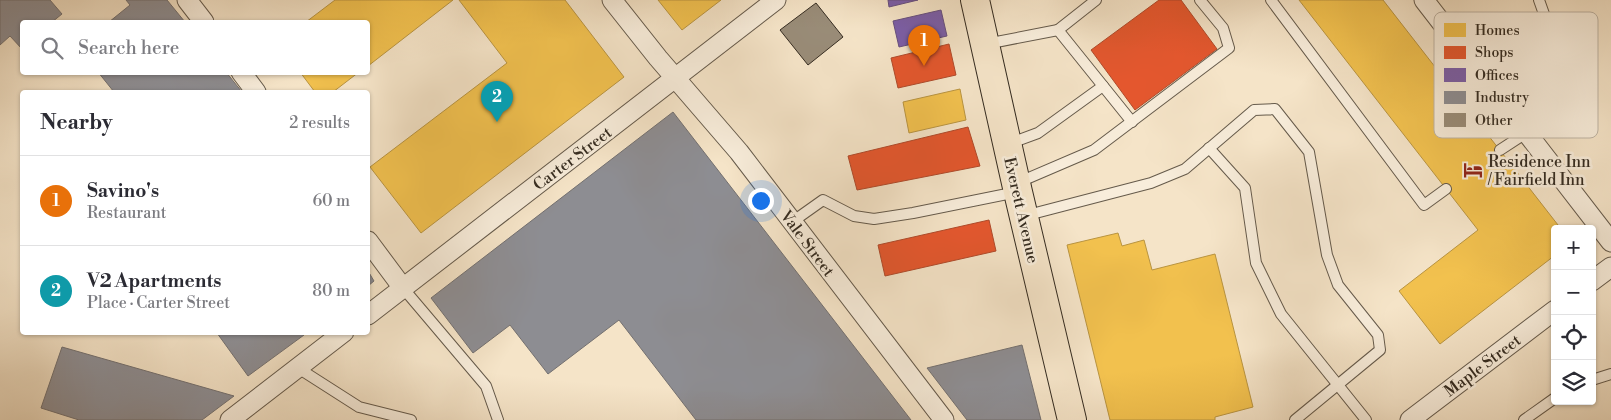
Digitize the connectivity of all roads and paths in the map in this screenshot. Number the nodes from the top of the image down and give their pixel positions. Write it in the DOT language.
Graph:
graph roads {
  1 [pos="187,0"];
  2 [pos="612,0"];
  3 [pos="776,0"];
  4 [pos="975,0"];
  5 [pos="1096,0"];
  6 [pos="1200,0"];
  7 [pos="1272,0"];
  8 [pos="1424,0"];
  9 [pos="1538,0"];
  10 [pos="1542,12"];
  11 [pos="1434,13"];
  12 [pos="202,20"];
  13 [pos="1058,30"];
  14 [pos="985,44"];
  15 [pos="243,75"];
  16 [pos="676,79"];
  17 [pos="1104,86"];
  18 [pos="254,90"];
  19 [pos="1132,122"];
  20 [pos="1517,138"];
  21 [pos="1531,138"];
  22 [pos="1007,144"];
  23 [pos="1210,148"];
  24 [pos="1500,150"];
  25 [pos="1446,190"];
  26 [pos="1019,197"];
  27 [pos="792,222"];
  28 [pos="1611,242"];
  29 [pos="370,244"];
  30 [pos="1611,267"];
  31 [pos="1596,278"];
  32 [pos="403,288"];
  33 [pos="370,313"];
  34 [pos="1551,313"];
  35 [pos="340,335"];
  36 [pos="298,368"];
  37 [pos="1611,374"];
  38 [pos="1596,379"];
  39 [pos="1338,386"];
  40 [pos="1551,401"];
  41 [pos="230,420"];
  42 [pos="411,420"];
  43 [pos="498,420"];
  44 [pos="944,420"];
  45 [pos="1072,420"];
  46 [pos="1294,420"];
  47 [pos="1366,420"];
  48 [pos="1410,420"];
  49 [pos="1524,420"];
  1 -- 12 [label="street"];
  2 -- 16 [label="street, Vale Street"];
  3 -- 16 [label="street, Carter Street"];
  4 -- 14 [label="main road, Everett Avenue"];
  5 -- 13 [label="lane"];
  6 -- 19 [label="lane"];
  7 -- 25 [label="lane"];
  8 -- 11 [label="street"];
  9 -- 10 [label="lane"];
  13 -- 14 [label="lane"];
  13 -- 17 [label="lane"];
  14 -- 22 [label="main road, Everett Avenue"];
  15 -- 18 [label="street"];
  16 -- 27 [label="street, Vale Street"];
  16 -- 32 [label="street, Carter Street"];
  17 -- 19 [label="lane"];
  17 -- 22 [label="lane"];
  19 -- 26 [label="lane"];
  20 -- 24 [label="lane"];
  21 -- 28 [label="street"];
  22 -- 26 [label="main road, Everett Avenue"];
  23 -- 26 [label="lane"];
  23 -- 39 [label="lane"];
  23 -- 39 [label="lane"];
  26 -- 27 [label="lane"];
  26 -- 45 [label="main road, Everett Avenue"];
  27 -- 44 [label="street, Vale Street"];
  29 -- 32 [label="street"];
  30 -- 31 [label="street"];
  32 -- 33 [label="street, Carter Street"];
  32 -- 43 [label="lane"];
  34 -- 48 [label="street, Maple Street"];
  35 -- 36 [label="street"];
  36 -- 41 [label="street"];
  36 -- 42 [label="lane"];
  37 -- 38 [label="lane"];
  39 -- 46 [label="lane"];
  39 -- 47 [label="lane"];
  40 -- 49 [label="lane"];
}
